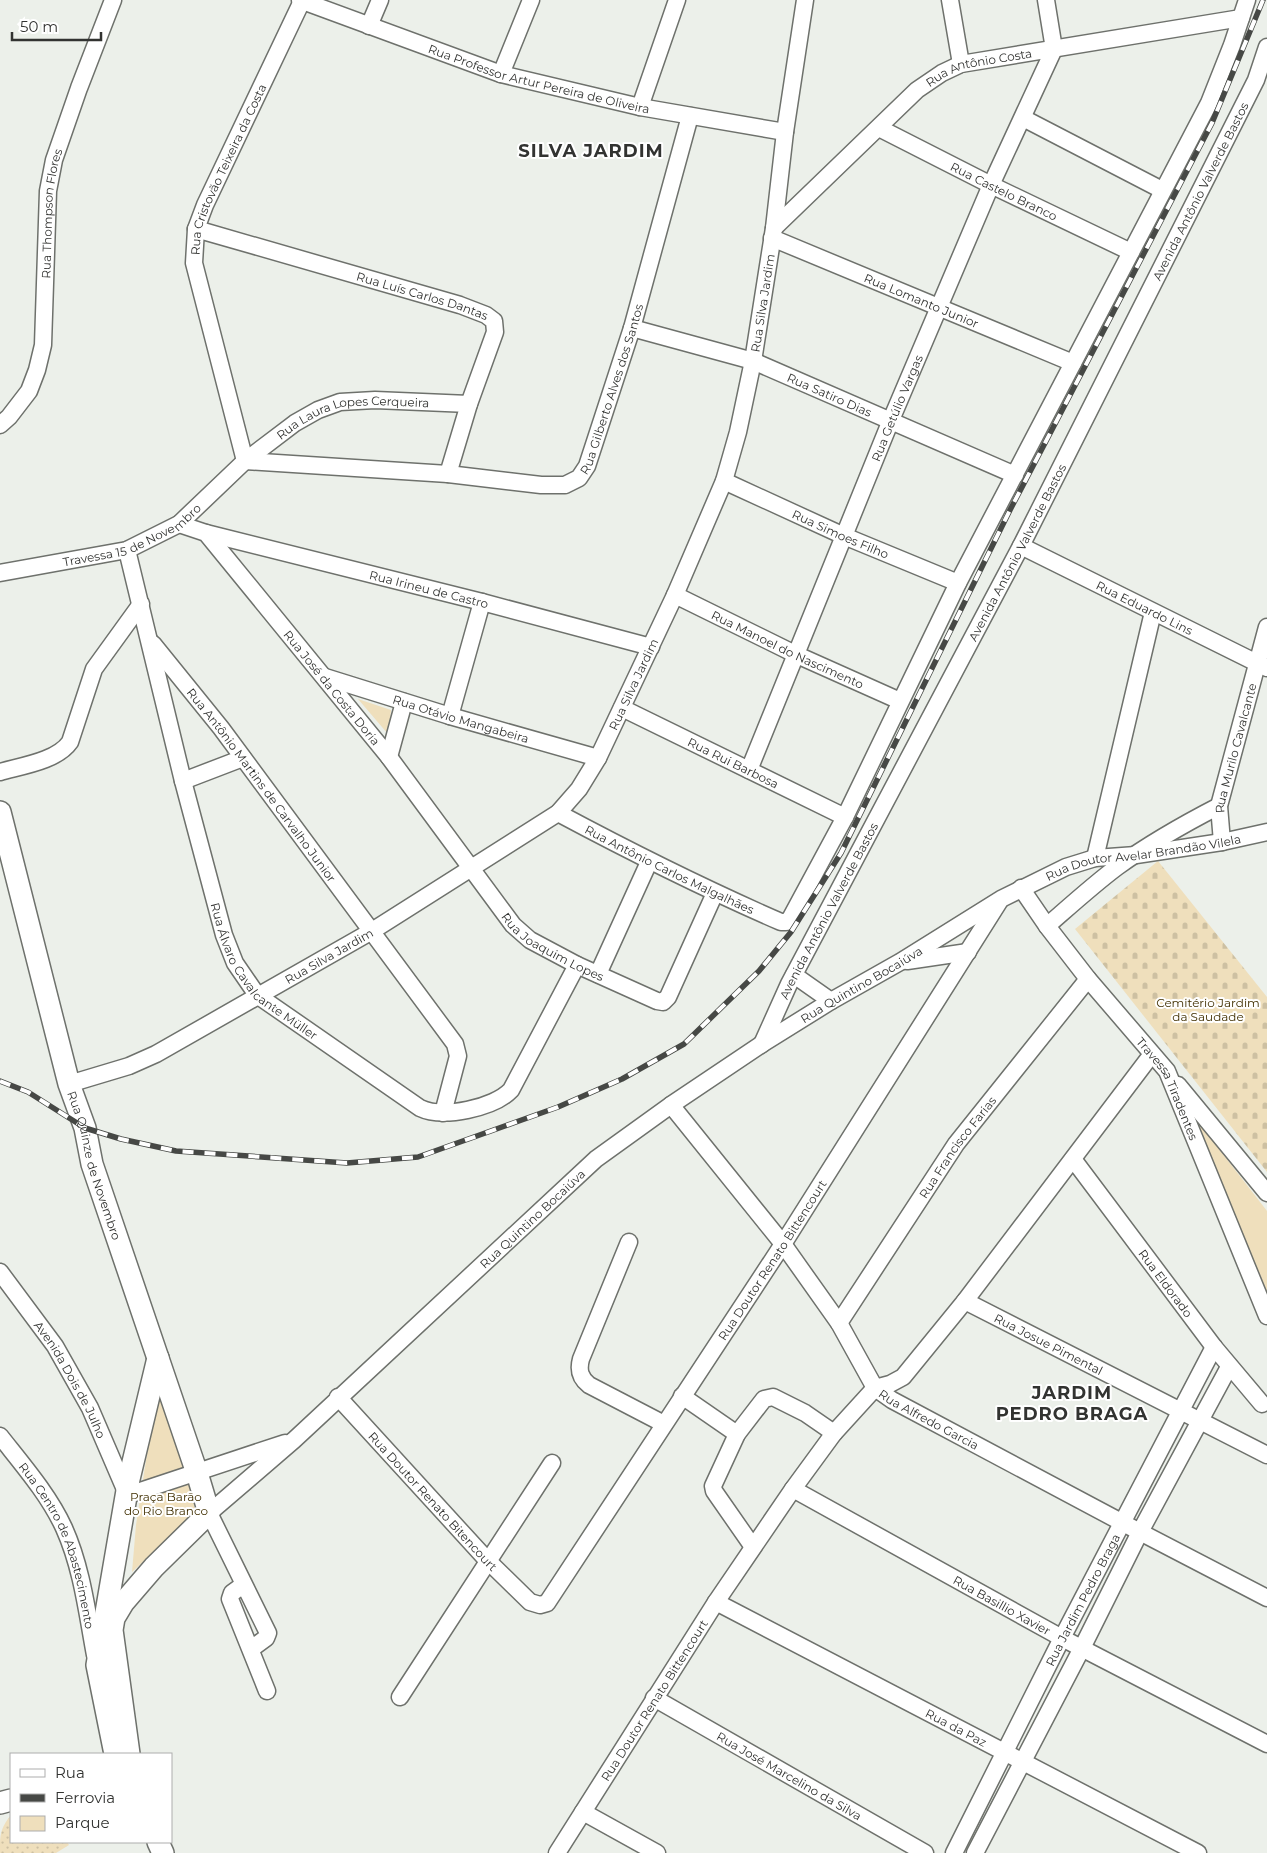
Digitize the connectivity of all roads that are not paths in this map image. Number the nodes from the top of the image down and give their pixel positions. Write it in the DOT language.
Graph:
graph roads {
  1 [pos="113,0"];
  2 [pos="301,0"];
  3 [pos="380,0"];
  4 [pos="532,0"];
  5 [pos="677,0"];
  6 [pos="805,0"];
  7 [pos="950,0"];
  8 [pos="1046,0"];
  9 [pos="1247,0"];
  10 [pos="1241,18"];
  11 [pos="369,26"];
  12 [pos="1054,49"];
  13 [pos="1266,53"];
  14 [pos="961,64"];
  15 [pos="501,74"];
  16 [pos="1261,83"];
  17 [pos="640,107"];
  18 [pos="690,116"];
  19 [pos="1023,118"];
  20 [pos="879,128"];
  21 [pos="785,132"];
  22 [pos="991,185"];
  23 [pos="1162,190"];
  24 [pos="196,229"];
  25 [pos="773,233"];
  26 [pos="1131,252"];
  27 [pos="940,306"];
  28 [pos="632,328"];
  29 [pos="753,361"];
  30 [pos="1073,363"];
  31 [pos="469,404"];
  32 [pos="891,420"];
  33 [pos="0,426"];
  34 [pos="245,461"];
  35 [pos="448,474"];
  36 [pos="1014,476"];
  37 [pos="724,481"];
  38 [pos="179,524"];
  39 [pos="206,533"];
  40 [pos="844,536"];
  41 [pos="1021,546"];
  42 [pos="127,550"];
  43 [pos="0,573"];
  44 [pos="958,583"];
  45 [pos="675,595"];
  46 [pos="482,602"];
  47 [pos="141,604"];
  48 [pos="1153,612"];
  49 [pos="1267,626"];
  50 [pos="150,640"];
  51 [pos="651,647"];
  52 [pos="797,655"];
  53 [pos="1262,666"];
  54 [pos="325,678"];
  55 [pos="900,701"];
  56 [pos="404,702"];
  57 [pos="622,708"];
  58 [pos="450,716"];
  59 [pos="389,757"];
  60 [pos="243,758"];
  61 [pos="598,758"];
  62 [pos="749,770"];
  63 [pos="0,772"];
  64 [pos="183,781"];
  65 [pos="1219,806"];
  66 [pos="0,812"];
  67 [pos="558,813"];
  68 [pos="845,817"];
  69 [pos="1267,832"];
  70 [pos="1222,842"];
  71 [pos="1136,855"];
  72 [pos="1095,858"];
  73 [pos="649,862"];
  74 [pos="471,867"];
  75 [pos="1021,888"];
  76 [pos="715,894"];
  77 [pos="1001,898"];
  78 [pos="1047,926"];
  79 [pos="372,931"];
  80 [pos="968,952"];
  81 [pos="900,962"];
  82 [pos="577,966"];
  83 [pos="598,974"];
  84 [pos="794,975"];
  85 [pos="1088,979"];
  86 [pos="257,995"];
  87 [pos="830,1001"];
  88 [pos="762,1044"];
  89 [pos="1152,1054"];
  90 [pos="1167,1071"];
  91 [pos="69,1084"];
  92 [pos="672,1105"];
  93 [pos="443,1113"];
  94 [pos="1073,1159"];
  95 [pos="1267,1193"];
  96 [pos="629,1242"];
  97 [pos="783,1244"];
  98 [pos="0,1272"];
  99 [pos="965,1301"];
  100 [pos="1267,1316"];
  101 [pos="839,1323"];
  102 [pos="1214,1347"];
  103 [pos="158,1357"];
  104 [pos="1229,1366"];
  105 [pos="876,1388"];
  106 [pos="682,1396"];
  107 [pos="338,1398"];
  108 [pos="1262,1404"];
  109 [pos="1180,1410"];
  110 [pos="1201,1420"];
  111 [pos="664,1424"];
  112 [pos="834,1433"];
  113 [pos="737,1434"];
  114 [pos="0,1436"];
  115 [pos="294,1440"];
  116 [pos="1267,1455"];
  117 [pos="552,1463"];
  118 [pos="197,1473"];
  119 [pos="793,1489"];
  120 [pos="127,1494"];
  121 [pos="209,1513"];
  122 [pos="1123,1522"];
  123 [pos="1140,1532"];
  124 [pos="118,1541"];
  125 [pos="753,1547"];
  126 [pos="487,1560"];
  127 [pos="143,1579"];
  128 [pos="1267,1598"];
  129 [pos="530,1602"];
  130 [pos="716,1602"];
  131 [pos="107,1630"];
  132 [pos="1062,1638"];
  133 [pos="1082,1648"];
  134 [pos="97,1664"];
  135 [pos="267,1691"];
  136 [pos="400,1696"];
  137 [pos="654,1698"];
  138 [pos="1267,1744"];
  139 [pos="115,1753"];
  140 [pos="129,1753"];
  141 [pos="1004,1753"];
  142 [pos="1023,1762"];
  143 [pos="582,1812"];
  144 [pos="557,1853"];
  145 [pos="657,1853"];
  146 [pos="925,1853"];
  147 [pos="954,1853"];
  148 [pos="975,1853"];
  149 [pos="1198,1853"];
  1 -- 33 [label="street, Rua Thompson Flores"];
  2 -- 11 [label="street, Rua Professor Artur Pereira de Oliveira"];
  2 -- 24 [label="street, Rua Cristovão Teixeira da Costa"];
  3 -- 11 [label="street"];
  4 -- 15 [label="street"];
  5 -- 17 [label="street"];
  6 -- 21 [label="street, Rua Silva Jardim"];
  7 -- 14 [label="street"];
  8 -- 12 [label="street"];
  9 -- 10 [label="street"];
  10 -- 12 [label="street, Rua Antônio Costa"];
  10 -- 23 [label="street"];
  11 -- 15 [label="street, Rua Professor Artur Pereira de Oliveira"];
  12 -- 14 [label="street, Rua Antônio Costa"];
  12 -- 19 [label="street, Rua Getúlio Vargas"];
  13 -- 16 [label="street, Avenida Antônio Valverde Bastos"];
  14 -- 20 [label="street, Rua Antônio Costa"];
  15 -- 17 [label="street, Rua Professor Artur Pereira de Oliveira"];
  16 -- 41 [label="street, Avenida Antônio Valverde Bastos"];
  17 -- 18 [label="street, Rua Professor Artur Pereira de Oliveira"];
  18 -- 21 [label="street, Rua Professor Artur Pereira de Oliveira"];
  18 -- 28 [label="street, Rua Gilberto Alves dos Santos"];
  19 -- 22 [label="street, Rua Getúlio Vargas"];
  19 -- 23 [label="street"];
  20 -- 22 [label="street, Rua Castelo Branco"];
  20 -- 25 [label="street, Rua Antônio Costa"];
  21 -- 25 [label="street, Rua Silva Jardim"];
  22 -- 26 [label="street, Rua Castelo Branco"];
  22 -- 27 [label="street, Rua Getúlio Vargas"];
  23 -- 26 [label="street"];
  24 -- 31 [label="street, Rua Luís Carlos Dantas"];
  24 -- 34 [label="street, Rua Cristovão Teixeira da Costa"];
  25 -- 27 [label="street, Rua Lomanto Junior"];
  25 -- 29 [label="street, Rua Silva Jardim"];
  26 -- 30 [label="street"];
  27 -- 30 [label="street, Rua Lomanto Junior"];
  27 -- 32 [label="street, Rua Getúlio Vargas"];
  28 -- 29 [label="street, Rua Satiro Dias"];
  28 -- 35 [label="street, Rua Gilberto Alves dos Santos"];
  29 -- 32 [label="street, Rua Satiro Dias"];
  29 -- 37 [label="street, Rua Silva Jardim"];
  30 -- 36 [label="street"];
  31 -- 34 [label="street, Rua Laura Lopes Cerqueira"];
  31 -- 35 [label="street, Rua Luís Carlos Dantas"];
  32 -- 36 [label="street, Rua Satiro Dias"];
  32 -- 40 [label="street, Rua Getúlio Vargas"];
  34 -- 35 [label="street, Rua Gilberto Alves dos Santos"];
  34 -- 38 [label="street, Travessa 15 de Novembro"];
  36 -- 44 [label="street"];
  37 -- 40 [label="street, Rua Simoes Filho"];
  37 -- 45 [label="street, Rua Silva Jardim"];
  38 -- 39 [label="street"];
  38 -- 42 [label="street, Travessa 15 de Novembro"];
  39 -- 46 [label="street, Rua Irineu de Castro"];
  39 -- 54 [label="street, Rua José da Costa Doria"];
  40 -- 44 [label="street, Rua Simoes Filho"];
  40 -- 52 [label="street, Rua Getúlio Vargas"];
  41 -- 48 [label="street, Rua Eduardo Lins"];
  41 -- 84 [label="street, Avenida Antônio Valverde Bastos"];
  42 -- 43 [label="street, Travessa 15 de Novembro"];
  42 -- 47 [label="street, Rua Álvaro Cavalcante Müller"];
  44 -- 55 [label="street"];
  45 -- 51 [label="street, Rua Silva Jardim"];
  45 -- 52 [label="street, Rua Manoel do Nascimento"];
  46 -- 51 [label="street, Rua Irineu de Castro"];
  46 -- 58 [label="street"];
  47 -- 50 [label="street, Rua Álvaro Cavalcante Müller"];
  47 -- 63 [label="street"];
  48 -- 53 [label="street, Rua Eduardo Lins"];
  48 -- 72 [label="street"];
  49 -- 53 [label="street, Rua Murilo Cavalcante"];
  50 -- 60 [label="street, Rua Antônio Martins de Carvalho Junior"];
  50 -- 64 [label="street, Rua Álvaro Cavalcante Müller"];
  51 -- 57 [label="street, Rua Silva Jardim"];
  52 -- 55 [label="street, Rua Manoel do Nascimento"];
  52 -- 62 [label="street, Rua Getúlio Vargas"];
  53 -- 65 [label="street, Rua Murilo Cavalcante"];
  54 -- 56 [label="street, Rua Otávio Mangabeira"];
  54 -- 59 [label="street, Rua José da Costa Doria"];
  55 -- 68 [label="street"];
  56 -- 58 [label="street, Rua Otávio Mangabeira"];
  56 -- 59 [label="street"];
  57 -- 61 [label="street, Rua Silva Jardim"];
  57 -- 62 [label="street, Rua Rui Barbosa"];
  58 -- 61 [label="street, Rua Otávio Mangabeira"];
  59 -- 74 [label="street, Rua José da Costa Doria"];
  60 -- 64 [label="street"];
  60 -- 79 [label="street, Rua Antônio Martins de Carvalho Junior"];
  61 -- 67 [label="street, Rua Silva Jardim"];
  62 -- 68 [label="street, Rua Rui Barbosa"];
  64 -- 86 [label="street, Rua Álvaro Cavalcante Müller"];
  65 -- 70 [label="street, Rua Murilo Cavalcante"];
  65 -- 71 [label="street"];
  66 -- 91 [label="main road, Rua Quinze de Novembro"];
  67 -- 73 [label="street, Rua Antônio Carlos Malgalhães"];
  67 -- 74 [label="street, Rua Silva Jardim"];
  68 -- 76 [label="street, Rua Antônio Carlos Malgalhães"];
  69 -- 70 [label="street, Rua Doutor Avelar Brandão Vilela"];
  70 -- 71 [label="street, Rua Doutor Avelar Brandão Vilela"];
  71 -- 72 [label="street, Rua Doutor Avelar Brandão Vilela"];
  71 -- 78 [label="street"];
  72 -- 75 [label="street, Rua Doutor Avelar Brandão Vilela"];
  73 -- 76 [label="street, Rua Antônio Carlos Malgalhães"];
  73 -- 83 [label="street"];
  74 -- 79 [label="street, Rua Silva Jardim"];
  74 -- 82 [label="street, Rua Joaquim Lopes"];
  75 -- 77 [label="street, Rua Quintino Bocaiúva"];
  75 -- 78 [label="street, Travessa Tiradentes"];
  76 -- 83 [label="street, Rua Joaquim Lopes"];
  77 -- 80 [label="street, Rua Doutor Renato Bittencourt"];
  77 -- 81 [label="street, Rua Quintino Bocaiúva"];
  78 -- 85 [label="street, Travessa Tiradentes"];
  79 -- 86 [label="street, Rua Silva Jardim"];
  79 -- 93 [label="street, Rua Antônio Martins de Carvalho Junior"];
  80 -- 81 [label="street"];
  80 -- 97 [label="street, Rua Doutor Renato Bittencourt"];
  81 -- 87 [label="street, Rua Quintino Bocaiúva"];
  82 -- 83 [label="street, Rua Joaquim Lopes"];
  82 -- 93 [label="street, Rua Álvaro Cavalcante Müller"];
  84 -- 87 [label="street"];
  84 -- 88 [label="street, Avenida Antônio Valverde Bastos"];
  85 -- 89 [label="street, Travessa Tiradentes"];
  85 -- 101 [label="street, Rua Francisco Farias"];
  86 -- 91 [label="street, Rua Silva Jardim"];
  86 -- 93 [label="street, Rua Álvaro Cavalcante Müller"];
  87 -- 88 [label="street, Rua Quintino Bocaiúva"];
  88 -- 92 [label="street, Rua Quintino Bocaiúva"];
  89 -- 90 [label="street, Travessa Tiradentes"];
  89 -- 94 [label="street"];
  90 -- 95 [label="street"];
  90 -- 100 [label="street, Travessa Tiradentes"];
  91 -- 103 [label="main road, Rua Quinze de Novembro"];
  92 -- 97 [label="street, Rua Alfredo Garcia"];
  92 -- 107 [label="street, Rua Quintino Bocaiúva"];
  94 -- 99 [label="street"];
  94 -- 102 [label="street, Rua Eldorado"];
  96 -- 111 [label="street"];
  97 -- 101 [label="street, Rua Alfredo Garcia"];
  97 -- 106 [label="street, Rua Doutor Renato Bittencourt"];
  98 -- 120 [label="street, Avenida Dois de Julho"];
  99 -- 105 [label="street"];
  99 -- 109 [label="street, Rua Josue Pimental"];
  101 -- 105 [label="street, Rua Alfredo Garcia"];
  102 -- 104 [label="street, Rua Eldorado"];
  102 -- 109 [label="street, Rua Jardim Pedro Braga"];
  103 -- 118 [label="main road, Rua Quinze de Novembro"];
  103 -- 120 [label="main road"];
  104 -- 108 [label="street, Rua Eldorado"];
  104 -- 110 [label="street, Rua Jardim Pedro Braga"];
  105 -- 112 [label="street, Rua Doutor Renato Bittencourt"];
  105 -- 122 [label="street, Rua Alfredo Garcia"];
  106 -- 111 [label="street, Rua Doutor Renato Bittencourt"];
  106 -- 113 [label="street"];
  107 -- 115 [label="street, Rua Quintino Bocaiúva"];
  107 -- 126 [label="street, Rua Doutor Renato Bitencourt"];
  109 -- 110 [label="street, Rua Josue Pimental"];
  109 -- 122 [label="street, Rua Jardim Pedro Braga"];
  110 -- 116 [label="street, Rua Josue Pimental"];
  110 -- 123 [label="street, Rua Jardim Pedro Braga"];
  111 -- 129 [label="street, Rua Doutor Renato Bittencourt"];
  112 -- 113 [label="street"];
  112 -- 119 [label="street, Rua Doutor Renato Bittencourt"];
  113 -- 125 [label="street"];
  114 -- 134 [label="street, Rua Centro de Abastecimento"];
  115 -- 118 [label="street"];
  115 -- 121 [label="street, Rua Quintino Bocaiúva"];
  117 -- 126 [label="street"];
  118 -- 120 [label="street"];
  118 -- 121 [label="main road, Rua Quinze de Novembro"];
  119 -- 125 [label="street, Rua Doutor Renato Bittencourt"];
  119 -- 132 [label="street, Rua Basillio Xavier"];
  120 -- 124 [label="main road"];
  121 -- 127 [label="main road, Rua Quintino Bocaiúva"];
  121 -- 135 [label="street"];
  122 -- 123 [label="street, Rua Alfredo Garcia"];
  122 -- 132 [label="street, Rua Jardim Pedro Braga"];
  123 -- 128 [label="street, Rua Alfredo Garcia"];
  123 -- 133 [label="street, Rua Jardim Pedro Braga"];
  124 -- 127 [label="main road"];
  124 -- 131 [label="main road"];
  125 -- 130 [label="street, Rua Doutor Renato Bittencourt"];
  126 -- 129 [label="street, Rua Doutor Renato Bitencourt"];
  126 -- 136 [label="street"];
  127 -- 131 [label="main road, Rua Quintino Bocaiúva"];
  130 -- 137 [label="street, Rua Doutor Renato Bittencourt"];
  130 -- 141 [label="street, Rua da Paz"];
  131 -- 134 [label="main road"];
  131 -- 140 [label="main road"];
  132 -- 133 [label="street, Rua Basillio Xavier"];
  132 -- 141 [label="street, Rua Jardim Pedro Braga"];
  133 -- 138 [label="street, Rua Basillio Xavier"];
  133 -- 142 [label="street, Rua Jardim Pedro Braga"];
  134 -- 139 [label="main road"];
  137 -- 143 [label="street, Rua Doutor Renato Bittencourt"];
  137 -- 146 [label="street, Rua José Marcelino da Silva"];
  141 -- 142 [label="street, Rua da Paz"];
  141 -- 147 [label="street, Rua Jardim Pedro Braga"];
  142 -- 148 [label="street, Rua Jardim Pedro Braga"];
  142 -- 149 [label="street, Rua da Paz"];
  143 -- 144 [label="street, Rua Doutor Renato Bittencourt"];
  143 -- 145 [label="street"];
}
